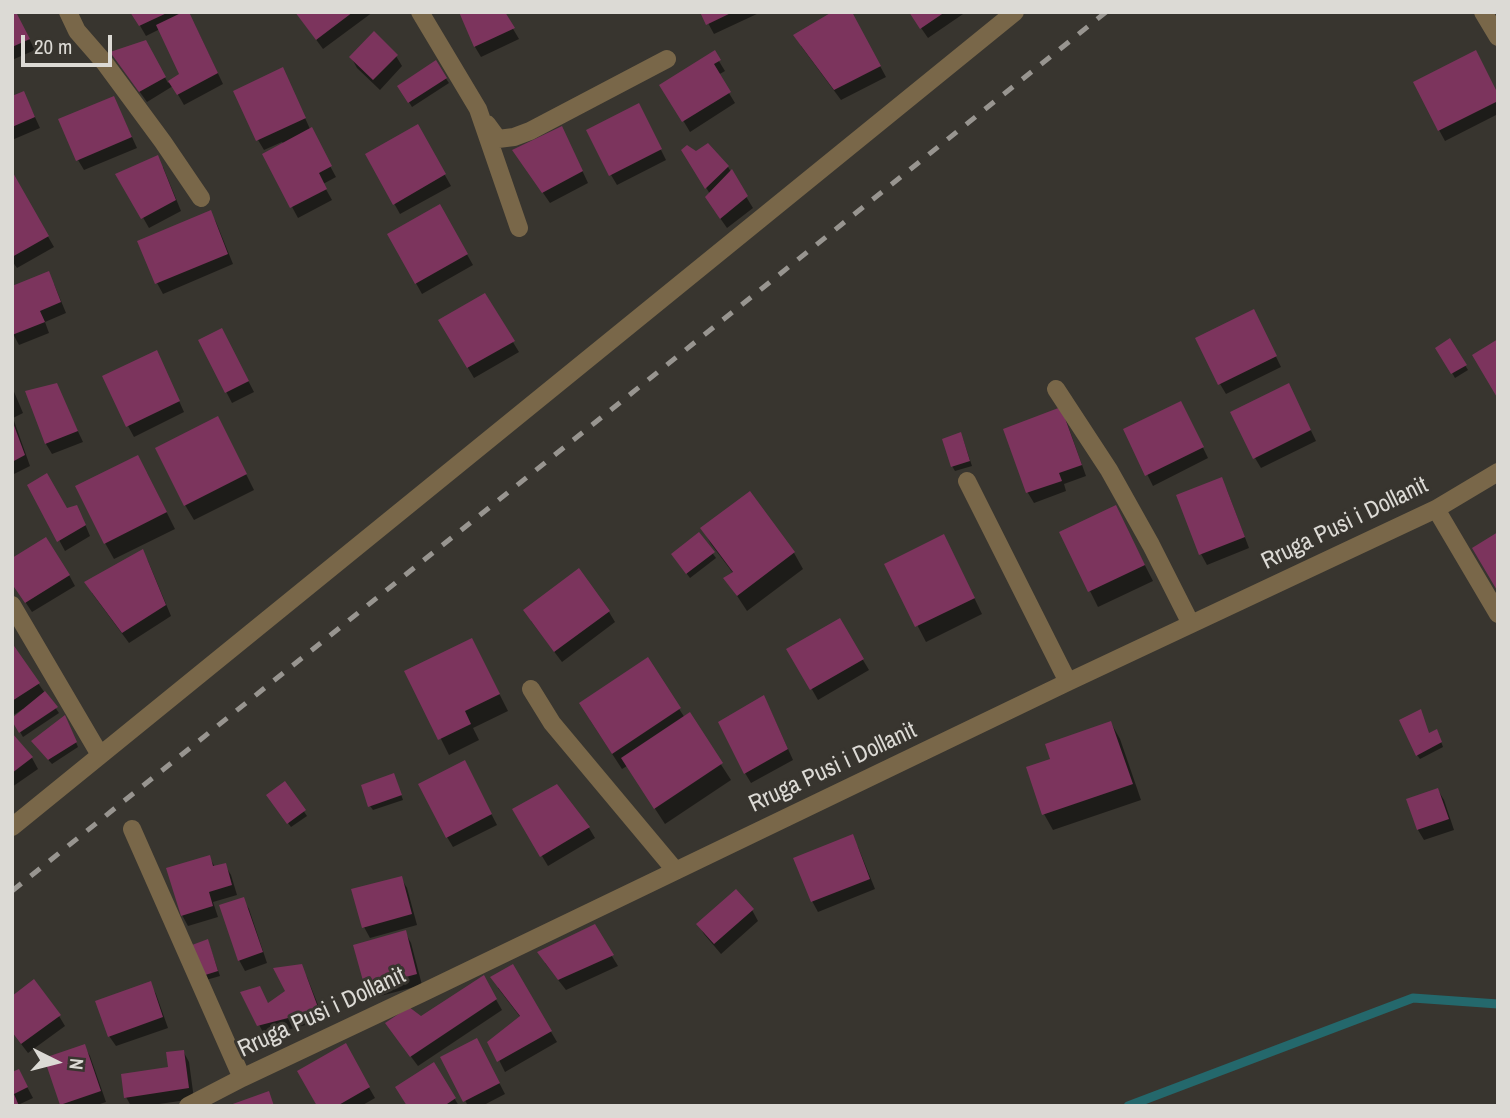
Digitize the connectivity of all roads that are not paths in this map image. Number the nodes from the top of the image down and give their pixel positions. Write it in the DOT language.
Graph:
graph roads {
  1 [pos="68,12"];
  2 [pos="419,12"];
  3 [pos="1015,12"];
  4 [pos="1483,12"];
  5 [pos="1498,37"];
  6 [pos="667,59"];
  7 [pos="478,109"];
  8 [pos="201,198"];
  9 [pos="519,228"];
  10 [pos="1056,389"];
  11 [pos="1498,472"];
  12 [pos="967,481"];
  13 [pos="1436,509"];
  14 [pos="12,605"];
  15 [pos="1498,614"];
  16 [pos="1191,624"];
  17 [pos="1068,682"];
  18 [pos="531,689"];
  19 [pos="100,755"];
  20 [pos="12,827"];
  21 [pos="132,829"];
  22 [pos="675,870"];
  23 [pos="242,1078"];
  24 [pos="188,1106"];
  1 -- 8 [label="street"];
  2 -- 7 [label="street"];
  3 -- 19 [label="street"];
  4 -- 5 [label="street"];
  6 -- 7 [label="street"];
  7 -- 9 [label="street"];
  10 -- 16 [label="street"];
  11 -- 13 [label="street, Rruga Pusi i Dollanit"];
  12 -- 17 [label="street"];
  13 -- 15 [label="street"];
  13 -- 16 [label="street, Rruga Pusi i Dollanit"];
  14 -- 19 [label="street"];
  16 -- 17 [label="street, Rruga Pusi i Dollanit"];
  17 -- 22 [label="street, Rruga Pusi i Dollanit"];
  18 -- 22 [label="street"];
  19 -- 20 [label="street"];
  21 -- 23 [label="street"];
  22 -- 23 [label="street, Rruga Pusi i Dollanit"];
  23 -- 24 [label="street, Rruga Pusi i Dollanit"];
}
